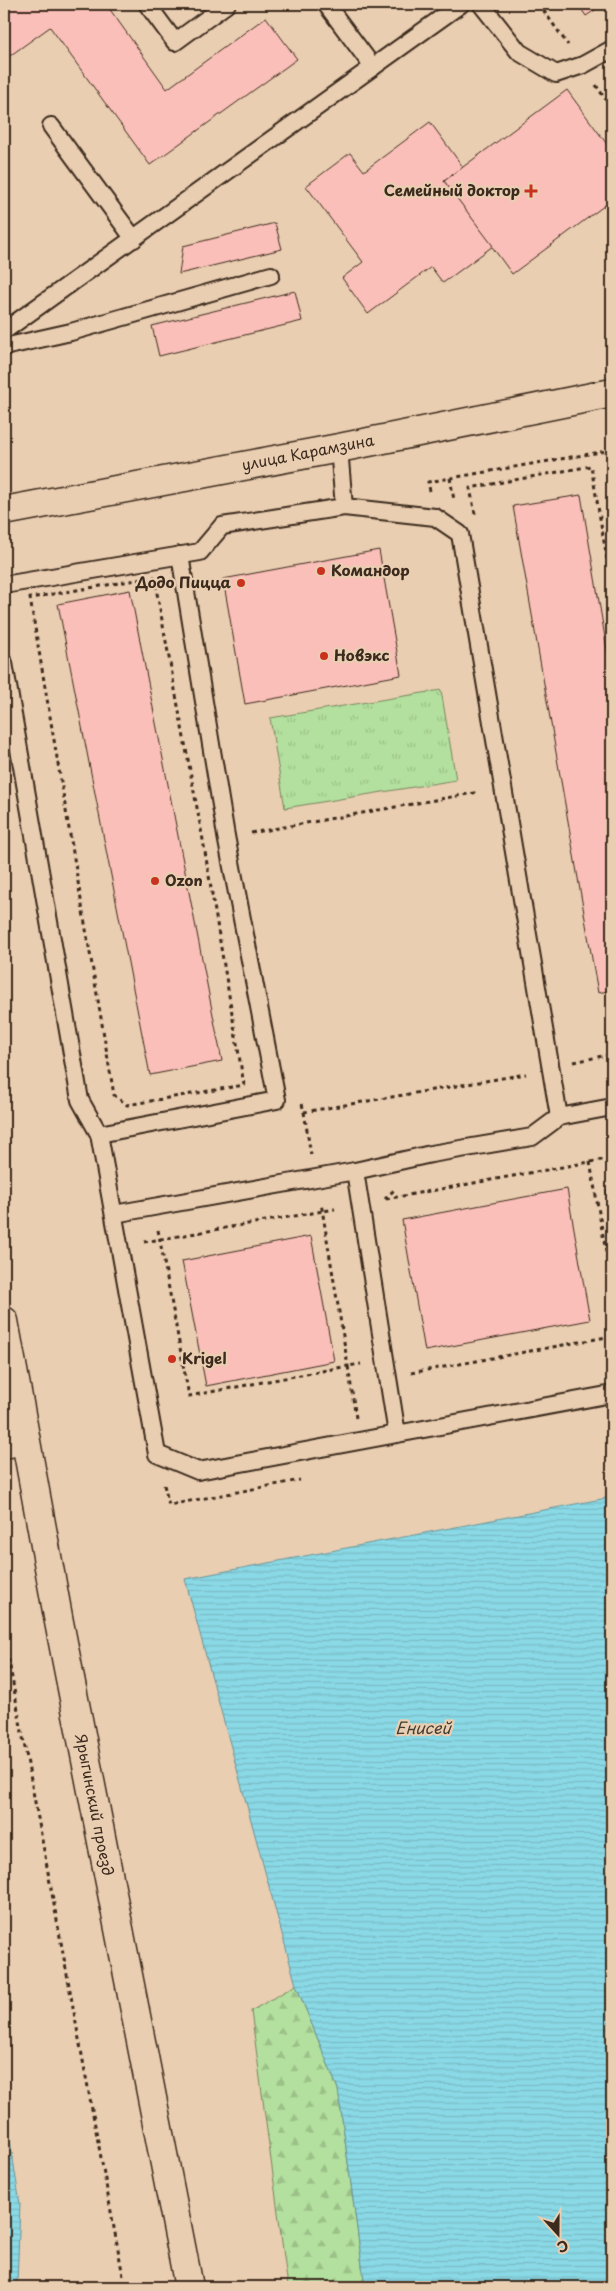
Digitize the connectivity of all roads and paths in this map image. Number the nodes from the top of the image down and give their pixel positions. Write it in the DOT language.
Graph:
graph roads {
  1 [pos="147,4"];
  2 [pos="227,4"];
  3 [pos="326,4"];
  4 [pos="461,4"];
  5 [pos="481,4"];
  6 [pos="539,4"];
  7 [pos="612,49"];
  8 [pos="583,66"];
  9 [pos="373,67"];
  10 [pos="51,126"];
  11 [pos="134,239"];
  12 [pos="271,275"];
  13 [pos="4,331"];
  14 [pos="4,347"];
  15 [pos="612,392"];
  16 [pos="338,448"];
  17 [pos="612,450"];
  18 [pos="344,506"];
  19 [pos="4,511"];
  20 [pos="475,516"];
  21 [pos="434,517"];
  22 [pos="180,555"];
  23 [pos="4,585"];
  24 [pos="612,588"];
  25 [pos="4,663"];
  26 [pos="485,791"];
  27 [pos="249,823"];
  28 [pos="251,833"];
  29 [pos="253,842"];
  30 [pos="570,1053"];
  31 [pos="612,1054"];
  32 [pos="531,1073"];
  33 [pos="244,1085"];
  34 [pos="300,1094"];
  35 [pos="612,1107"];
  36 [pos="558,1117"];
  37 [pos="99,1134"];
  38 [pos="612,1158"];
  39 [pos="590,1162"];
  40 [pos="356,1171"];
  41 [pos="397,1186"];
  42 [pos="384,1200"];
  43 [pos="360,1204"];
  44 [pos="386,1209"];
  45 [pos="323,1212"];
  46 [pos="114,1214"];
  47 [pos="160,1239"];
  48 [pos="119,1246"];
  49 [pos="612,1286"];
  50 [pos="4,1321"];
  51 [pos="612,1336"];
  52 [pos="384,1360"];
  53 [pos="410,1364"];
  54 [pos="348,1366"];
  55 [pos="412,1373"];
  56 [pos="388,1378"];
  57 [pos="612,1394"];
  58 [pos="397,1434"];
  59 [pos="14,1442"];
  60 [pos="360,1442"];
  61 [pos="4,1635"];
  62 [pos="125,2287"];
  63 [pos="188,2287"];
  1 -- 2 [label="lane"];
  3 -- 9 [label="lane"];
  4 -- 9 [label="lane"];
  5 -- 8 [label="lane"];
  6 -- 8 [label="path"];
  7 -- 8 [label="lane"];
  9 -- 11 [label="lane"];
  10 -- 11 [label="lane"];
  11 -- 13 [label="lane"];
  12 -- 14 [label="lane"];
  15 -- 16 [label="main road, улица Карамзина"];
  16 -- 18 [label="lane"];
  16 -- 19 [label="main road, улица Карамзина"];
  17 -- 21 [label="path"];
  18 -- 21 [label="lane"];
  18 -- 22 [label="lane"];
  20 -- 24 [label="path"];
  21 -- 36 [label="lane"];
  22 -- 23 [label="lane"];
  22 -- 37 [label="lane"];
  25 -- 37 [label="lane"];
  26 -- 28 [label="path"];
  27 -- 28 [label="path"];
  28 -- 29 [label="path"];
  30 -- 31 [label="path"];
  32 -- 34 [label="path"];
  33 -- 33 [label="path"];
  35 -- 36 [label="lane"];
  36 -- 40 [label="lane"];
  37 -- 46 [label="lane"];
  38 -- 39 [label="path"];
  39 -- 42 [label="path"];
  39 -- 49 [label="path"];
  40 -- 43 [label="lane"];
  40 -- 46 [label="lane"];
  41 -- 42 [label="path"];
  42 -- 43 [label="path"];
  42 -- 44 [label="path"];
  43 -- 45 [label="path"];
  43 -- 52 [label="lane"];
  45 -- 47 [label="path"];
  45 -- 54 [label="path"];
  46 -- 48 [label="lane"];
  47 -- 48 [label="path"];
  47 -- 54 [label="path"];
  48 -- 60 [label="lane"];
  50 -- 59 [label="main road, Ярыгинский проезд"];
  51 -- 55 [label="path"];
  52 -- 54 [label="path"];
  52 -- 56 [label="lane"];
  53 -- 55 [label="path"];
  54 -- 60 [label="path"];
  55 -- 56 [label="path"];
  56 -- 58 [label="lane"];
  57 -- 58 [label="lane"];
  58 -- 60 [label="lane"];
  59 -- 63 [label="main road, Ярыгинский проезд"];
  61 -- 62 [label="path"];
}
